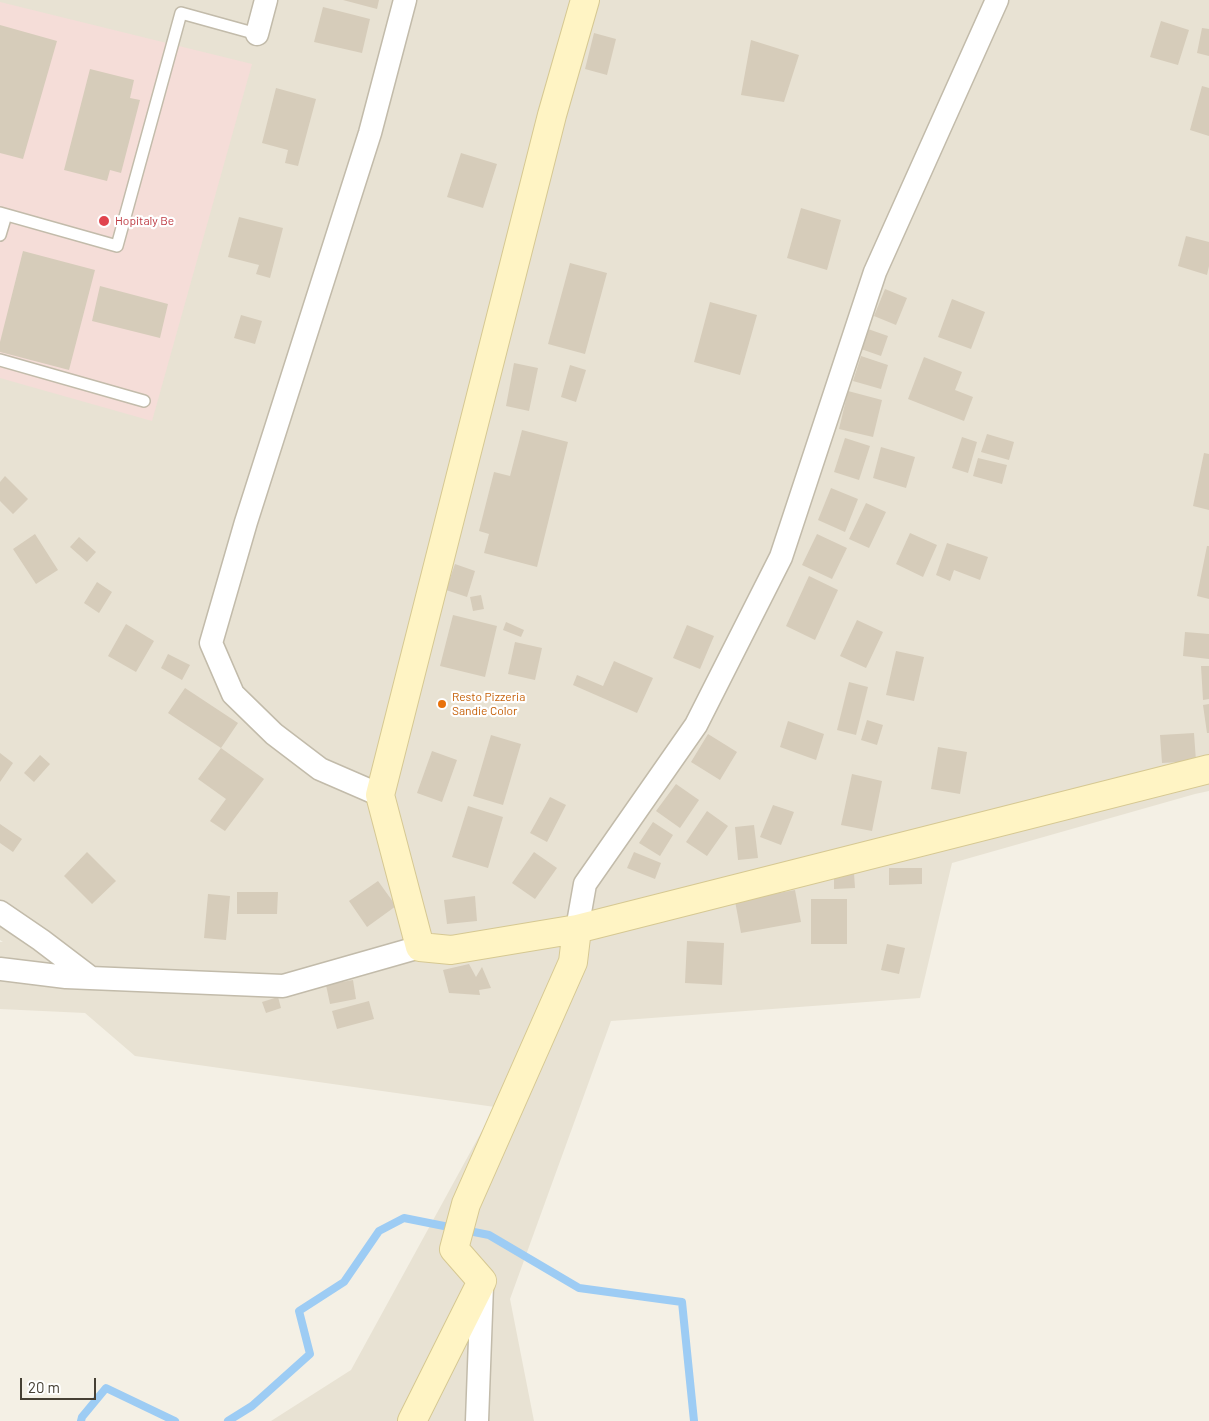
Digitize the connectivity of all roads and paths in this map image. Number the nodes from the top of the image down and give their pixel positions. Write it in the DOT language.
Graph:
graph roads {
  1 [pos="266,0"];
  2 [pos="405,0"];
  3 [pos="584,0"];
  4 [pos="997,0"];
  5 [pos="256,34"];
  6 [pos="3,214"];
  7 [pos="0,235"];
  8 [pos="0,360"];
  9 [pos="144,401"];
  10 [pos="1209,769"];
  11 [pos="380,795"];
  12 [pos="0,912"];
  13 [pos="576,929"];
  14 [pos="420,947"];
  15 [pos="0,969"];
  16 [pos="91,978"];
  17 [pos="482,1281"];
  18 [pos="412,1421"];
  19 [pos="477,1421"];
  1 -- 5 [label="street"];
  2 -- 11 [label="street"];
  3 -- 11 [label="street"];
  4 -- 13 [label="street"];
  5 -- 6 [label="lane"];
  6 -- 7 [label="lane"];
  8 -- 9 [label="lane"];
  10 -- 13 [label="street"];
  11 -- 14 [label="street"];
  12 -- 16 [label="street"];
  13 -- 14 [label="street"];
  13 -- 17 [label="street"];
  14 -- 16 [label="street"];
  15 -- 16 [label="street"];
  17 -- 18 [label="street"];
  17 -- 19 [label="street"];
}
